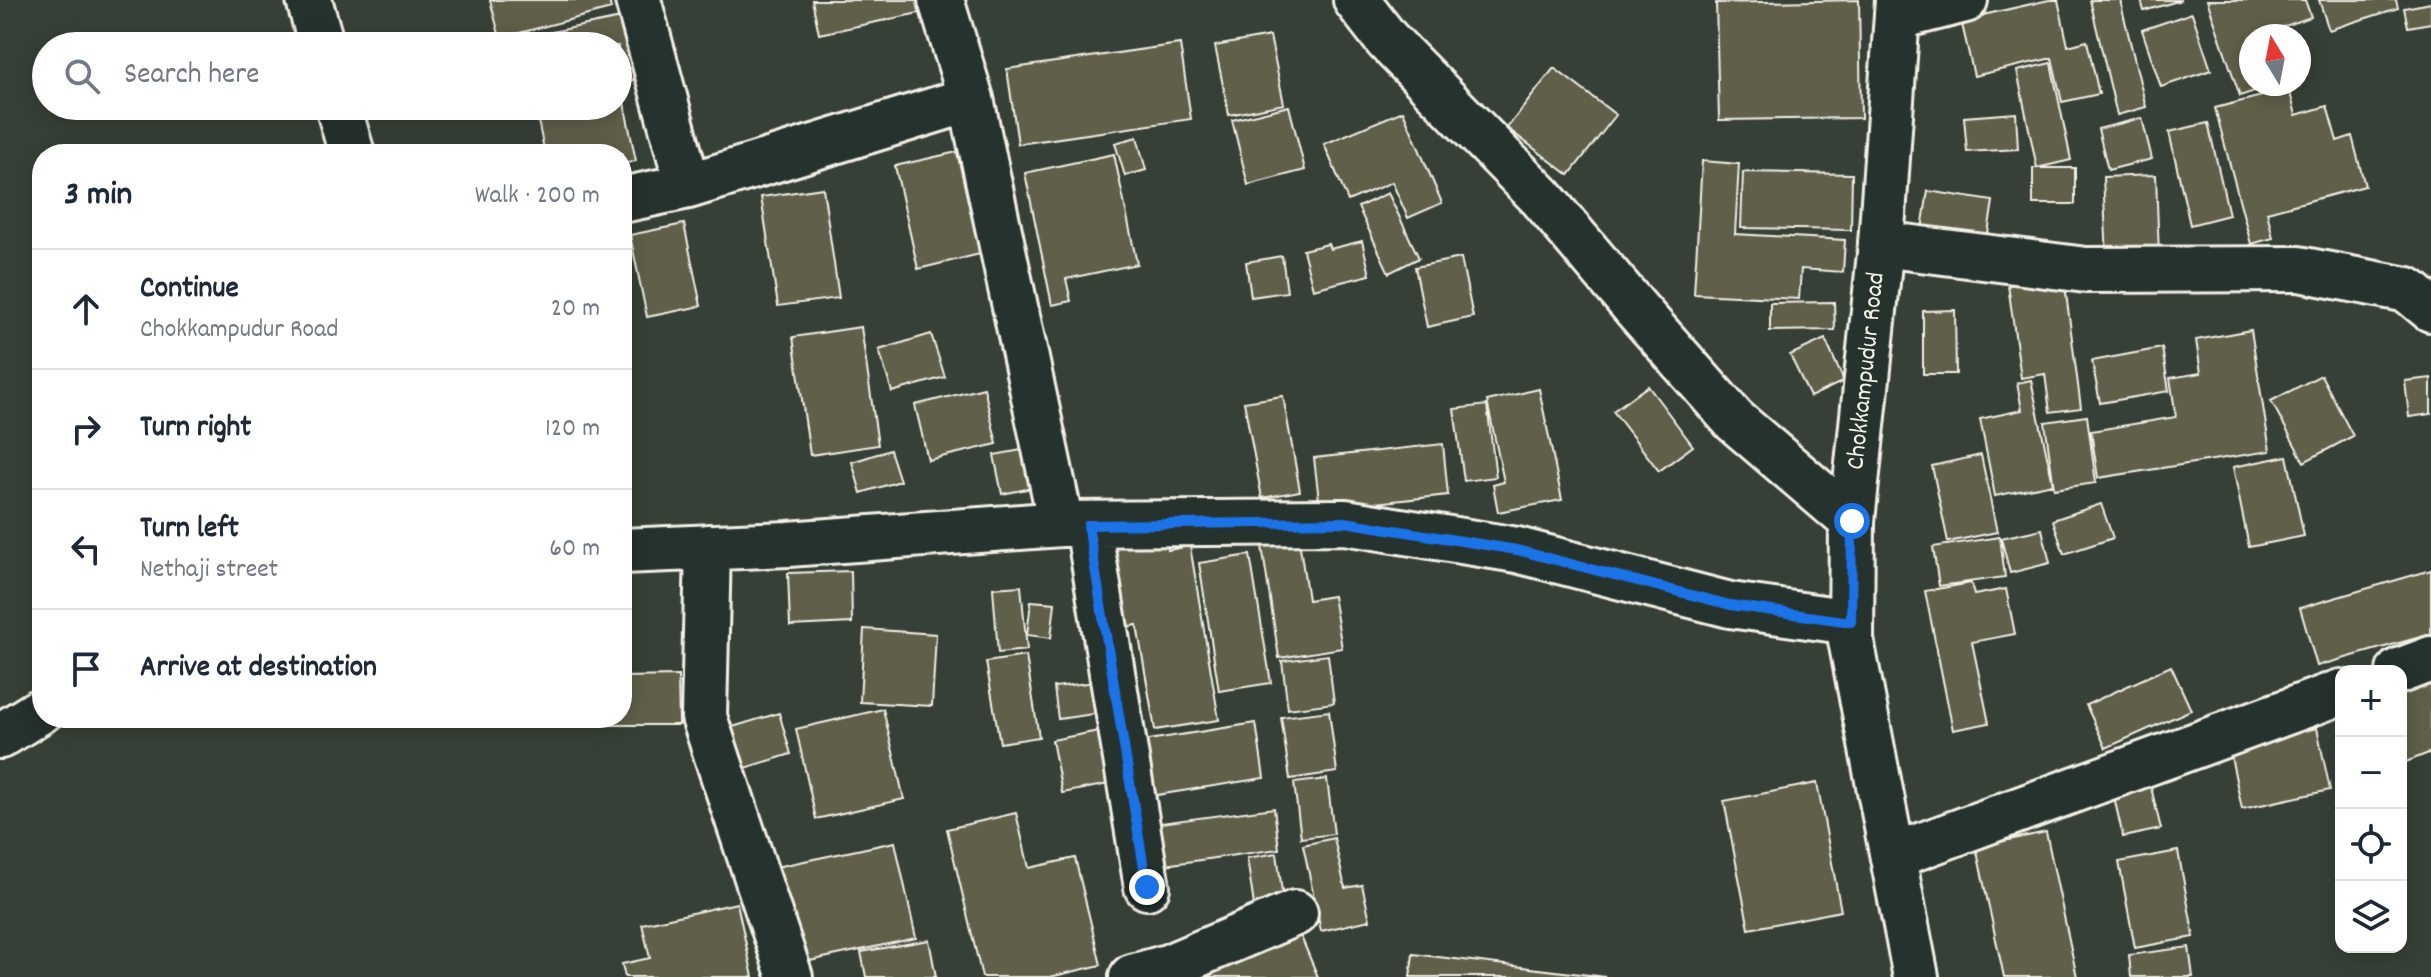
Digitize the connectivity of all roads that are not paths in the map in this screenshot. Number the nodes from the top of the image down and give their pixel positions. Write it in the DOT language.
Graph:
graph roads {
  1 [pos="309,0"];
  2 [pos="638,0"];
  3 [pos="941,0"];
  4 [pos="1356,0"];
  5 [pos="1965,0"];
  6 [pos="1898,8"];
  7 [pos="318,32"];
  8 [pos="971,99"];
  9 [pos="342,120"];
  10 [pos="349,144"];
  11 [pos="688,186"];
  12 [pos="632,198"];
  13 [pos="1881,244"];
  14 [pos="2431,309"];
  15 [pos="1852,521"];
  16 [pos="1074,524"];
  17 [pos="708,547"];
  18 [pos="632,551"];
  19 [pos="1851,622"];
  20 [pos="2431,659"];
  21 [pos="2407,668"];
  22 [pos="2335,694"];
  23 [pos="32,716"];
  24 [pos="0,736"];
  25 [pos="1893,856"];
  26 [pos="1147,887"];
  27 [pos="1295,913"];
  28 [pos="790,977"];
  29 [pos="1132,977"];
  30 [pos="1916,977"];
  1 -- 7 [label="street"];
  2 -- 11 [label="street"];
  3 -- 8 [label="street"];
  4 -- 15 [label="street"];
  5 -- 6 [label="street"];
  6 -- 13 [label="street, Chokkampudur Road"];
  8 -- 11 [label="street"];
  8 -- 16 [label="street"];
  9 -- 10 [label="street"];
  11 -- 12 [label="street"];
  13 -- 14 [label="street"];
  13 -- 15 [label="street, Chokkampudur Road"];
  15 -- 19 [label="street, Chokkampudur Road"];
  16 -- 17 [label="street"];
  16 -- 19 [label="street"];
  16 -- 26 [label="street"];
  17 -- 18 [label="street"];
  17 -- 28 [label="street"];
  19 -- 25 [label="street, Chokkampudur Road"];
  20 -- 21 [label="street"];
  22 -- 25 [label="street"];
  23 -- 24 [label="street"];
  25 -- 30 [label="street, Chokkampudur Road"];
  27 -- 29 [label="street"];
}
